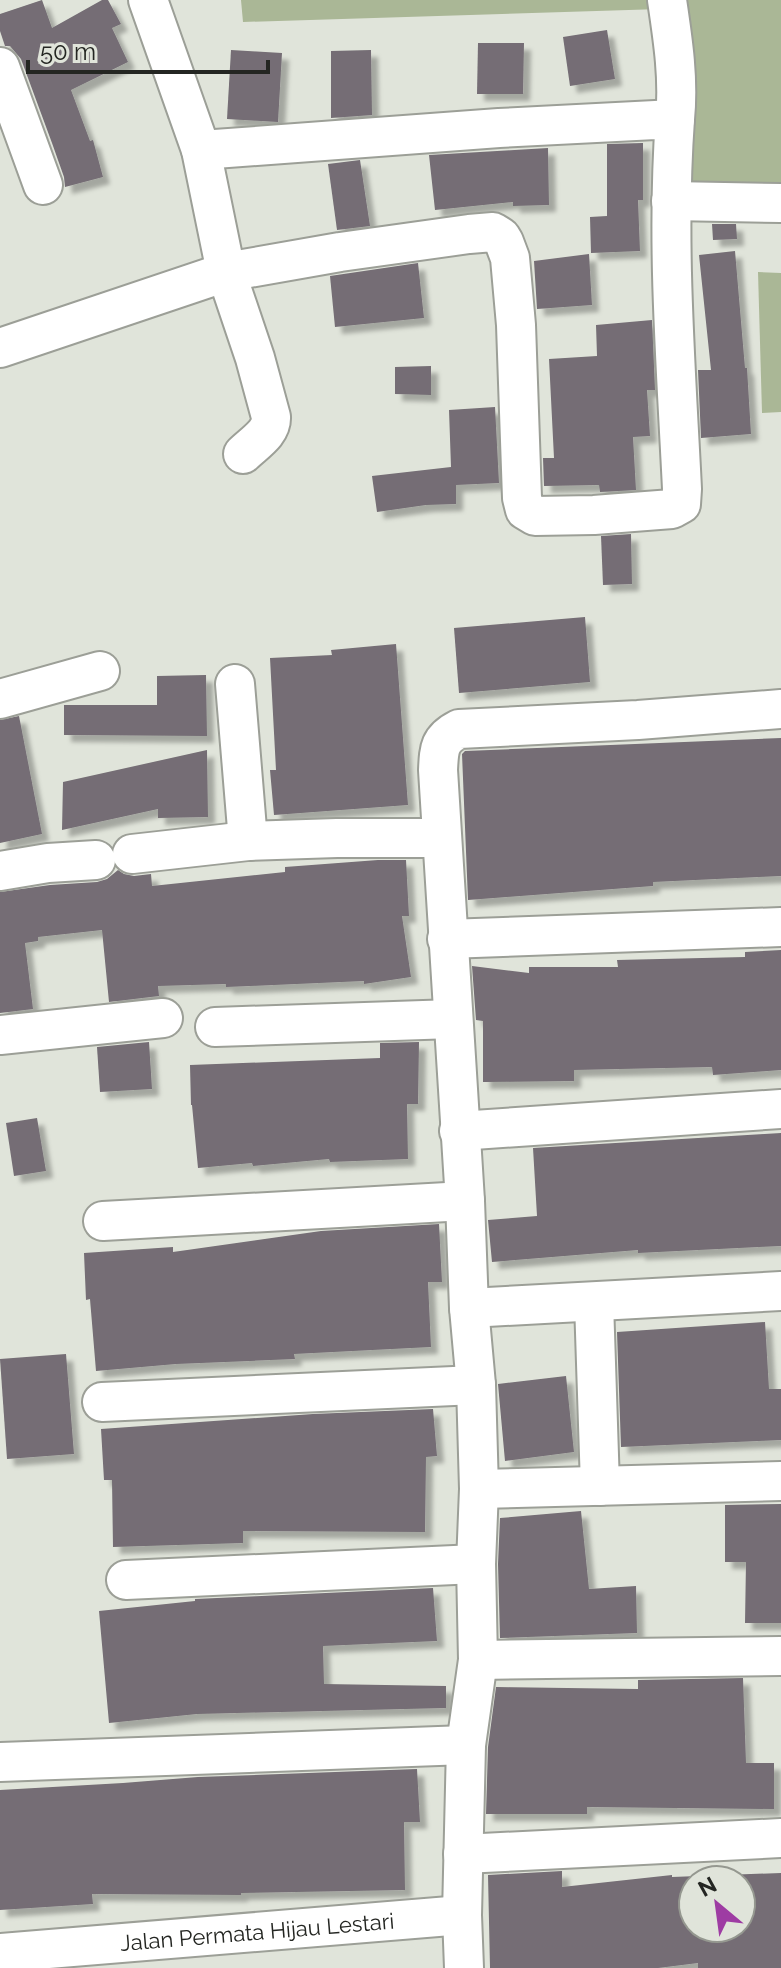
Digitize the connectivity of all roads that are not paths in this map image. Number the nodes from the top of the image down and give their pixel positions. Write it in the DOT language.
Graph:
graph roads {
  1 [pos="148,0"];
  2 [pos="667,0"];
  3 [pos="0,67"];
  4 [pos="675,119"];
  5 [pos="201,150"];
  6 [pos="43,185"];
  7 [pos="671,201"];
  8 [pos="781,203"];
  9 [pos="226,272"];
  10 [pos="0,348"];
  11 [pos="243,454"];
  12 [pos="100,671"];
  13 [pos="235,684"];
  14 [pos="0,699"];
  15 [pos="781,709"];
  16 [pos="441,838"];
  17 [pos="248,841"];
  18 [pos="0,871"];
  19 [pos="781,927"];
  20 [pos="447,939"];
  21 [pos="163,1018"];
  22 [pos="453,1019"];
  23 [pos="215,1027"];
  24 [pos="0,1035"];
  25 [pos="781,1109"];
  26 [pos="459,1131"];
  27 [pos="465,1201"];
  28 [pos="103,1221"];
  29 [pos="781,1291"];
  30 [pos="594,1302"];
  31 [pos="469,1308"];
  32 [pos="476,1385"];
  33 [pos="102,1402"];
  34 [pos="781,1481"];
  35 [pos="600,1486"];
  36 [pos="479,1489"];
  37 [pos="476,1564"];
  38 [pos="126,1580"];
  39 [pos="781,1656"];
  40 [pos="478,1660"];
  41 [pos="466,1745"];
  42 [pos="0,1762"];
  43 [pos="781,1838"];
  44 [pos="463,1854"];
  45 [pos="462,1915"];
  46 [pos="0,1953"];
  47 [pos="464,1968"];
  1 -- 5 [label="street"];
  2 -- 4 [label="street"];
  3 -- 6 [label="street"];
  4 -- 5 [label="street"];
  4 -- 7 [label="street"];
  5 -- 9 [label="street"];
  7 -- 8 [label="street"];
  7 -- 9 [label="street"];
  9 -- 10 [label="street"];
  9 -- 11 [label="street"];
  12 -- 14 [label="street"];
  13 -- 17 [label="street"];
  15 -- 16 [label="street"];
  16 -- 17 [label="street"];
  16 -- 20 [label="street"];
  17 -- 18 [label="street"];
  19 -- 20 [label="street"];
  20 -- 22 [label="street"];
  21 -- 24 [label="street"];
  22 -- 23 [label="street"];
  22 -- 26 [label="street"];
  25 -- 26 [label="street"];
  26 -- 27 [label="street"];
  27 -- 28 [label="street"];
  27 -- 31 [label="street"];
  29 -- 30 [label="street"];
  30 -- 31 [label="street"];
  30 -- 35 [label="street"];
  31 -- 32 [label="street"];
  32 -- 33 [label="street"];
  32 -- 36 [label="street"];
  34 -- 35 [label="street"];
  35 -- 36 [label="street"];
  36 -- 37 [label="street"];
  37 -- 38 [label="street"];
  37 -- 40 [label="street"];
  39 -- 40 [label="street"];
  40 -- 41 [label="street"];
  41 -- 42 [label="street"];
  41 -- 44 [label="street"];
  43 -- 44 [label="street"];
  44 -- 45 [label="street"];
  45 -- 46 [label="street, Jalan Permata Hijau Lestari"];
  45 -- 47 [label="street"];
}
